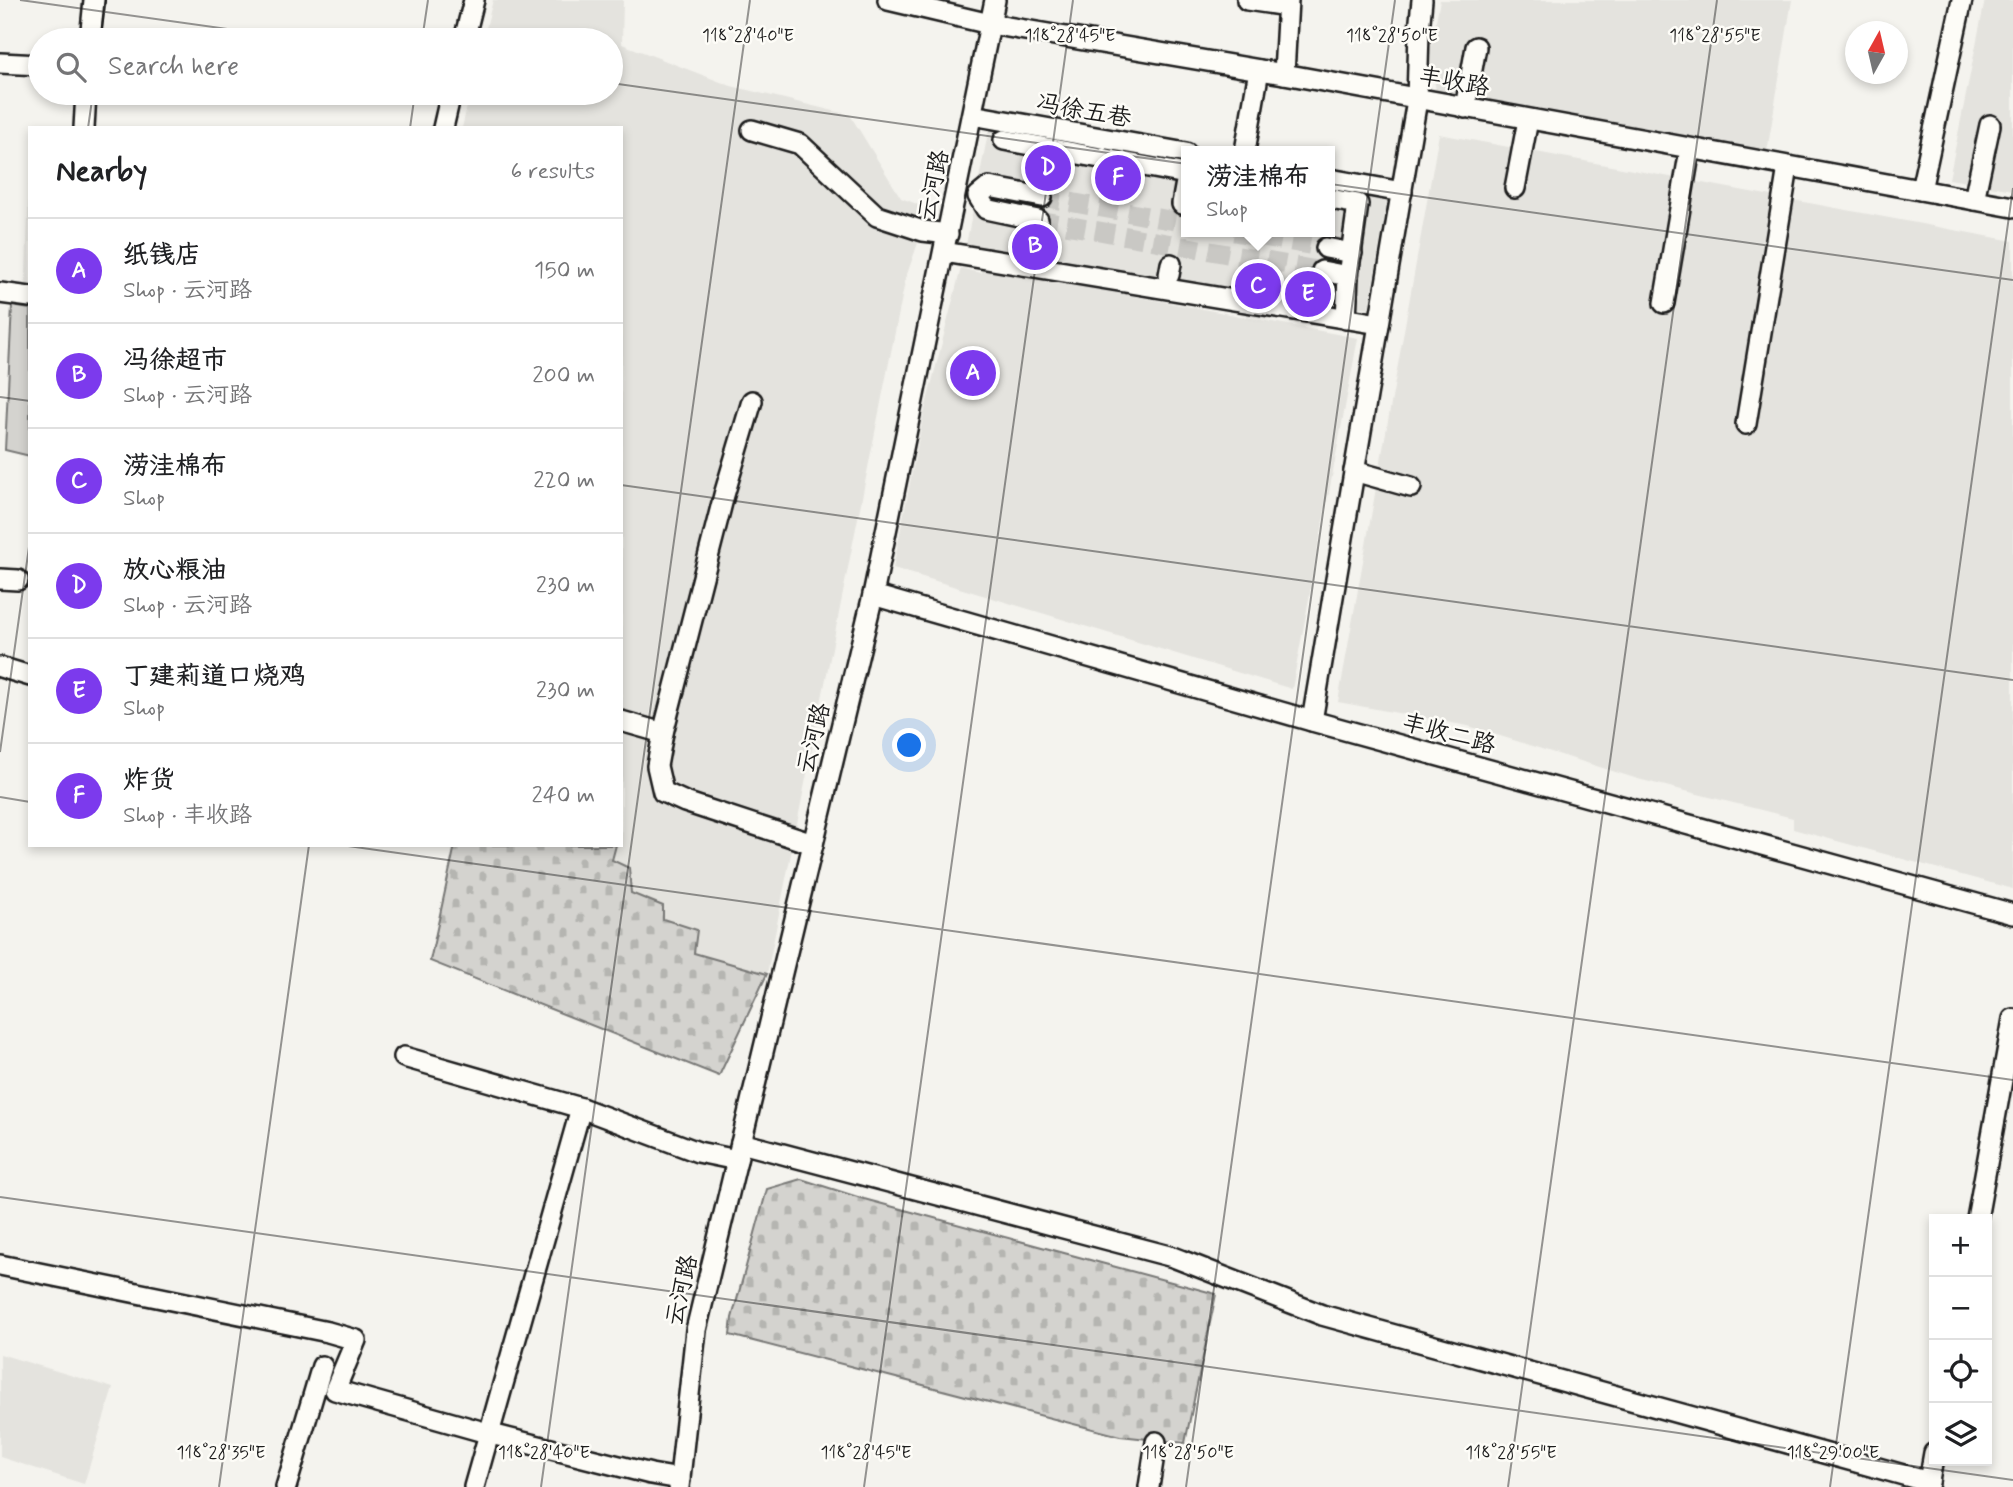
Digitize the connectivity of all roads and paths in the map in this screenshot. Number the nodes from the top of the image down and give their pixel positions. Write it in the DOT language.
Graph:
graph roads {
  1 [pos="94,0"];
  2 [pos="474,0"];
  3 [pos="888,0"];
  4 [pos="995,0"];
  5 [pos="1247,0"];
  6 [pos="1422,0"];
  7 [pos="1962,0"];
  8 [pos="1287,3"];
  9 [pos="990,24"];
  10 [pos="91,28"];
  11 [pos="467,28"];
  12 [pos="1476,47"];
  13 [pos="0,63"];
  14 [pos="28,64"];
  15 [pos="1259,70"];
  16 [pos="1284,74"];
  17 [pos="1417,100"];
  18 [pos="85,105"];
  19 [pos="448,105"];
  20 [pos="1465,108"];
  21 [pos="972,115"];
  22 [pos="1528,120"];
  23 [pos="1990,125"];
  24 [pos="83,126"];
  25 [pos="443,126"];
  26 [pos="752,130"];
  27 [pos="1004,141"];
  28 [pos="1246,146"];
  29 [pos="1690,149"];
  30 [pos="1181,152"];
  31 [pos="1788,167"];
  32 [pos="1181,173"];
  33 [pos="1335,180"];
  34 [pos="1515,188"];
  35 [pos="1921,191"];
  36 [pos="1402,192"];
  37 [pos="1042,197"];
  38 [pos="1335,200"];
  39 [pos="1974,200"];
  40 [pos="2013,208"];
  41 [pos="1038,220"];
  42 [pos="946,243"];
  43 [pos="1326,248"];
  44 [pos="1352,253"];
  45 [pos="1322,271"];
  46 [pos="1349,276"];
  47 [pos="0,293"];
  48 [pos="28,297"];
  49 [pos="1664,303"];
  50 [pos="1346,319"];
  51 [pos="1379,324"];
  52 [pos="752,401"];
  53 [pos="1746,424"];
  54 [pos="1354,471"];
  55 [pos="1410,487"];
  56 [pos="873,595"];
  57 [pos="0,667"];
  58 [pos="28,675"];
  59 [pos="1312,721"];
  60 [pos="623,723"];
  61 [pos="663,733"];
  62 [pos="813,844"];
  63 [pos="2013,914"];
  64 [pos="2013,1019"];
  65 [pos="404,1057"];
  66 [pos="581,1108"];
  67 [pos="739,1152"];
  68 [pos="1978,1214"];
  69 [pos="0,1265"];
  70 [pos="322,1366"];
  71 [pos="491,1434"];
  72 [pos="1156,1442"];
  73 [pos="1932,1466"];
  74 [pos="679,1483"];
  75 [pos="1928,1485"];
  76 [pos="286,1487"];
  77 [pos="474,1487"];
  78 [pos="1149,1487"];
  1 -- 10 [label="street"];
  2 -- 11 [label="street"];
  3 -- 9 [label="street, 丰收路"];
  4 -- 9 [label="street, 云河路"];
  5 -- 8 [label="street"];
  6 -- 17 [label="street"];
  7 -- 35 [label="street"];
  8 -- 16 [label="street"];
  9 -- 15 [label="street, 丰收路"];
  9 -- 21 [label="street, 云河路"];
  12 -- 20 [label="street"];
  13 -- 14 [label="street"];
  15 -- 16 [label="street, 丰收路"];
  15 -- 28 [label="street"];
  16 -- 17 [label="street, 丰收路"];
  17 -- 20 [label="street, 丰收路"];
  17 -- 36 [label="street"];
  18 -- 24 [label="street"];
  19 -- 25 [label="street"];
  20 -- 22 [label="street, 丰收路"];
  21 -- 30 [label="street, 冯徐五巷"];
  21 -- 42 [label="street, 云河路"];
  22 -- 29 [label="street, 丰收路"];
  22 -- 34 [label="street"];
  23 -- 39 [label="street"];
  26 -- 42 [label="street"];
  27 -- 32 [label="street"];
  29 -- 31 [label="street, 丰收路"];
  29 -- 49 [label="street"];
  31 -- 35 [label="street, 丰收路"];
  31 -- 53 [label="street"];
  33 -- 36 [label="street"];
  35 -- 39 [label="street, 丰收路"];
  36 -- 51 [label="street"];
  37 -- 41 [label="street"];
  38 -- 44 [label="street"];
  39 -- 40 [label="street, 丰收路"];
  42 -- 50 [label="street"];
  42 -- 56 [label="street, 云河路"];
  43 -- 44 [label="street"];
  44 -- 46 [label="street"];
  45 -- 46 [label="street"];
  46 -- 50 [label="street"];
  47 -- 48 [label="street"];
  50 -- 51 [label="street"];
  51 -- 54 [label="street"];
  52 -- 61 [label="street"];
  54 -- 55 [label="street"];
  54 -- 59 [label="street"];
  56 -- 59 [label="street, 丰收二路"];
  56 -- 62 [label="street, 云河路"];
  57 -- 58 [label="street"];
  59 -- 63 [label="street, 丰收二路"];
  60 -- 61 [label="street"];
  61 -- 62 [label="street"];
  62 -- 67 [label="street, 云河路"];
  64 -- 68 [label="street"];
  65 -- 66 [label="street"];
  66 -- 67 [label="street"];
  66 -- 71 [label="street"];
  67 -- 74 [label="street, 云河路"];
  67 -- 75 [label="street"];
  69 -- 71 [label="street"];
  70 -- 76 [label="street"];
  71 -- 74 [label="street"];
  71 -- 77 [label="street"];
  72 -- 78 [label="street"];
  73 -- 75 [label="street"];
}
